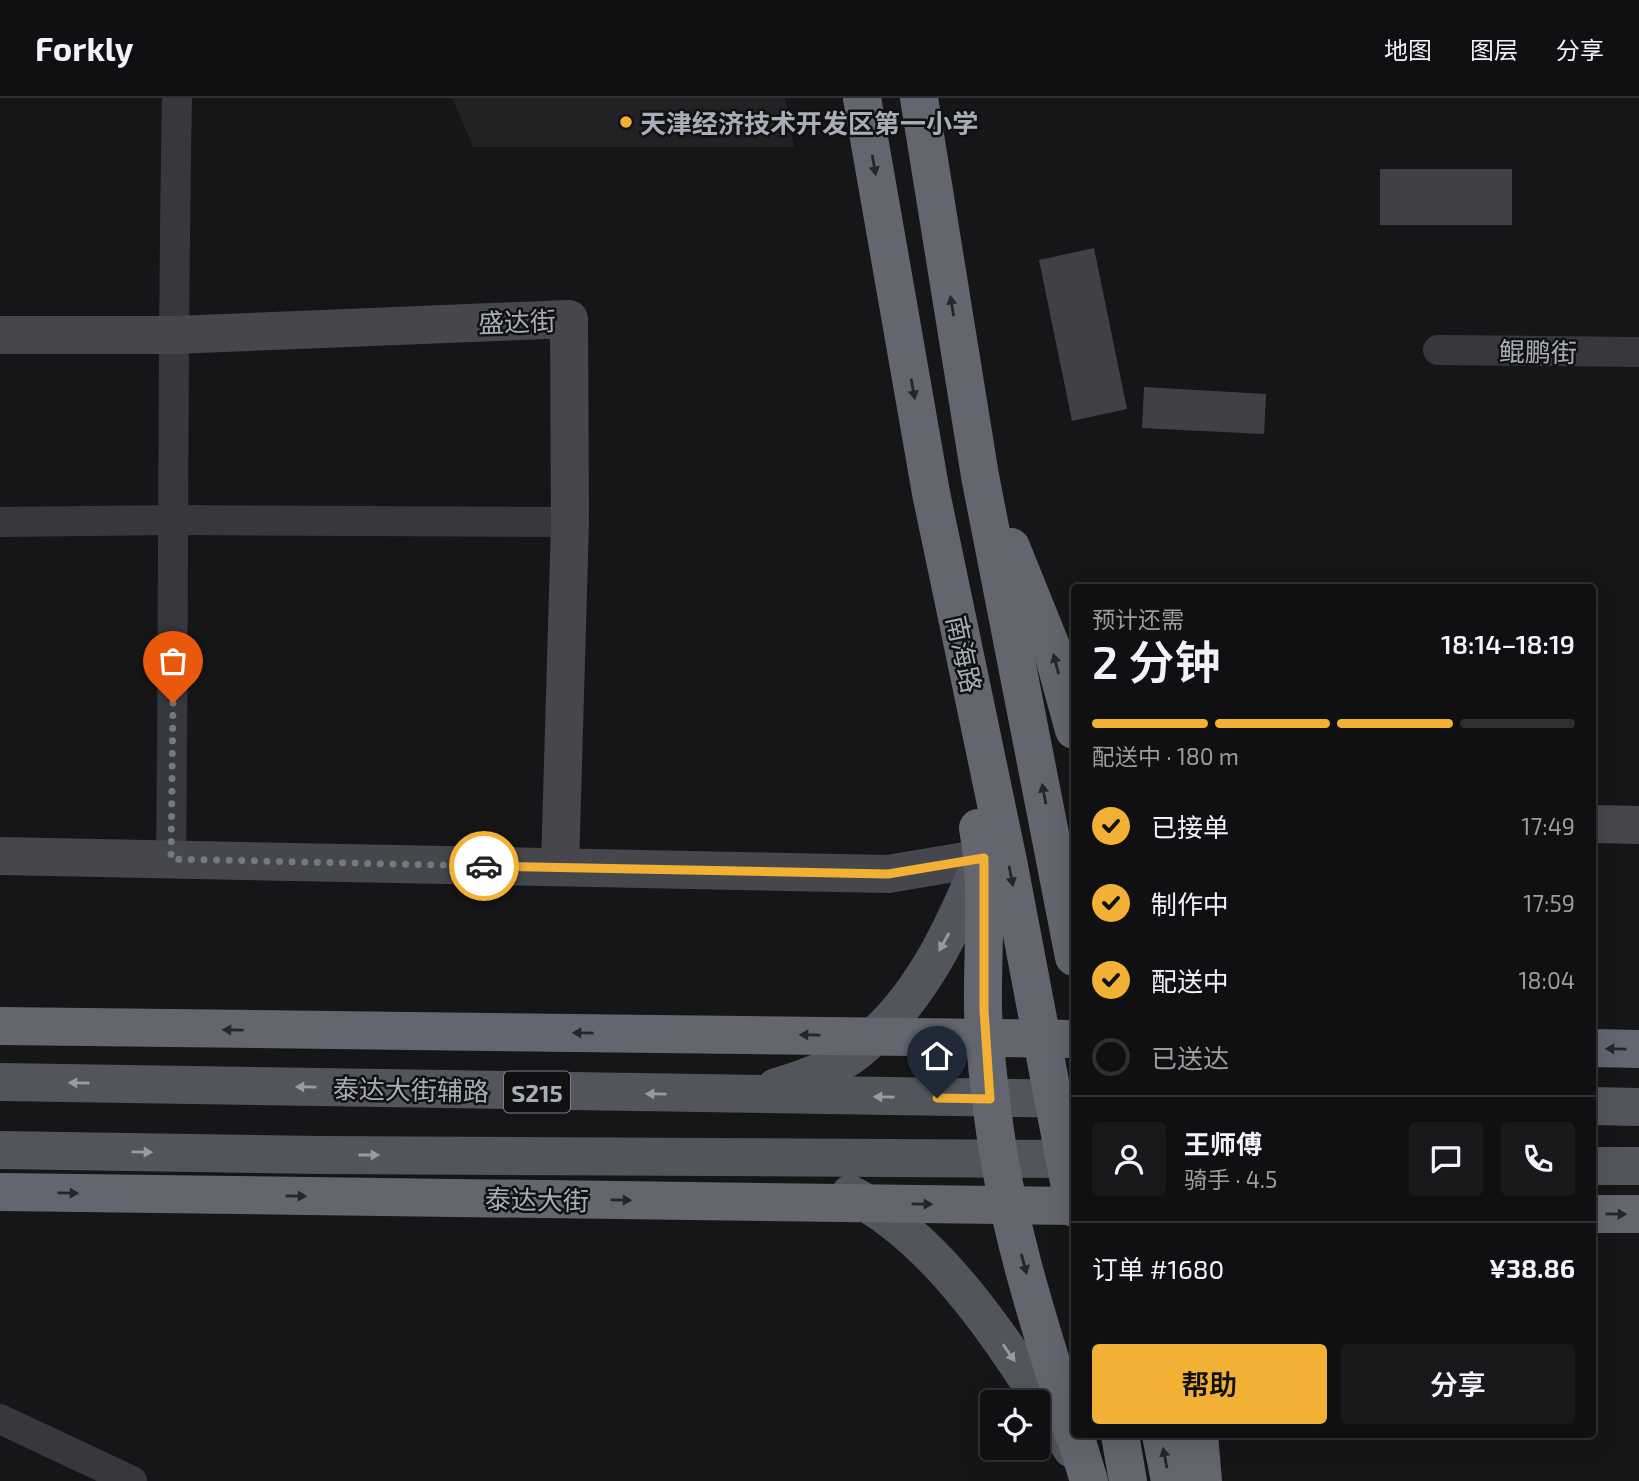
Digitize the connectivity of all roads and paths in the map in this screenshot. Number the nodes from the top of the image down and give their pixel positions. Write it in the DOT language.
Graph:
graph roads {
  1 [pos="177,98"];
  2 [pos="862,98"];
  3 [pos="919,98"];
  4 [pos="0,335"];
  5 [pos="173,335"];
  6 [pos="1437,350"];
  7 [pos="1639,352"];
  8 [pos="979,476"];
  9 [pos="931,493"];
  10 [pos="175,520"];
  11 [pos="0,522"];
  12 [pos="570,522"];
  13 [pos="1071,719"];
  14 [pos="1596,824"];
  15 [pos="1639,825"];
  16 [pos="0,856"];
  17 [pos="984,858"];
  18 [pos="171,859"];
  19 [pos="560,867"];
  20 [pos="1071,942"];
  21 [pos="0,1026"];
  22 [pos="1071,1039"];
  23 [pos="1596,1048"];
  24 [pos="1639,1049"];
  25 [pos="0,1082"];
  26 [pos="748,1096"];
  27 [pos="990,1099"];
  28 [pos="1064,1100"];
  29 [pos="1596,1106"];
  30 [pos="1639,1107"];
  31 [pos="0,1150"];
  32 [pos="746,1156"];
  33 [pos="999,1157"];
  34 [pos="1070,1159"];
  35 [pos="1596,1166"];
  36 [pos="1639,1167"];
  37 [pos="0,1192"];
  38 [pos="1071,1207"];
  39 [pos="1596,1214"];
  40 [pos="1639,1214"];
  41 [pos="0,1419"];
  42 [pos="1071,1423"];
  43 [pos="1076,1438"];
  44 [pos="1121,1438"];
  45 [pos="1165,1438"];
  46 [pos="1196,1460"];
  47 [pos="1088,1477"];
  48 [pos="132,1481"];
  49 [pos="1128,1481"];
  1 -- 5 [label="street"];
  2 -- 9 [label="highway, 南海路, one-way"];
  8 -- 3 [label="highway, 南海路, one-way"];
  4 -- 5 [label="street, 盛达街"];
  5 -- 10 [label="street"];
  5 -- 12 [label="street, 盛达街"];
  6 -- 7 [label="street, 鲲鹏街"];
  13 -- 8 [label="highway, one-way"];
  20 -- 8 [label="highway, 南海路, one-way"];
  9 -- 17 [label="highway"];
  9 -- 28 [label="highway, 南海路, one-way"];
  10 -- 11 [label="street"];
  10 -- 12 [label="street"];
  10 -- 18 [label="street"];
  12 -- 19 [label="street, 盛达街"];
  14 -- 15 [label="street"];
  16 -- 18 [label="street"];
  17 -- 19 [label="street"];
  17 -- 26 [label="main road, one-way"];
  17 -- 27 [label="highway"];
  18 -- 19 [label="street"];
  22 -- 21 [label="highway, one-way, bridge"];
  24 -- 23 [label="highway, one-way"];
  26 -- 25 [label="main road, 泰达大街辅路 / S215, one-way"];
  27 -- 26 [label="main road, 泰达大街辅路 / S215, one-way"];
  27 -- 28 [label="main road, 泰达大街辅路 / S215"];
  27 -- 33 [label="highway"];
  28 -- 34 [label="highway, 南海路"];
  29 -- 30 [label="main road"];
  31 -- 32 [label="main road, one-way"];
  32 -- 33 [label="main road"];
  32 -- 47 [label="main road, one-way"];
  33 -- 34 [label="main road"];
  33 -- 42 [label="highway, one-way"];
  35 -- 36 [label="main road"];
  37 -- 38 [label="highway, 泰达大街, one-way, bridge"];
  39 -- 40 [label="highway, one-way"];
  41 -- 48 [label="street"];
  43 -- 47 [label="highway"];
  44 -- 49 [label="highway"];
  46 -- 45 [label="highway, one-way"];
}
